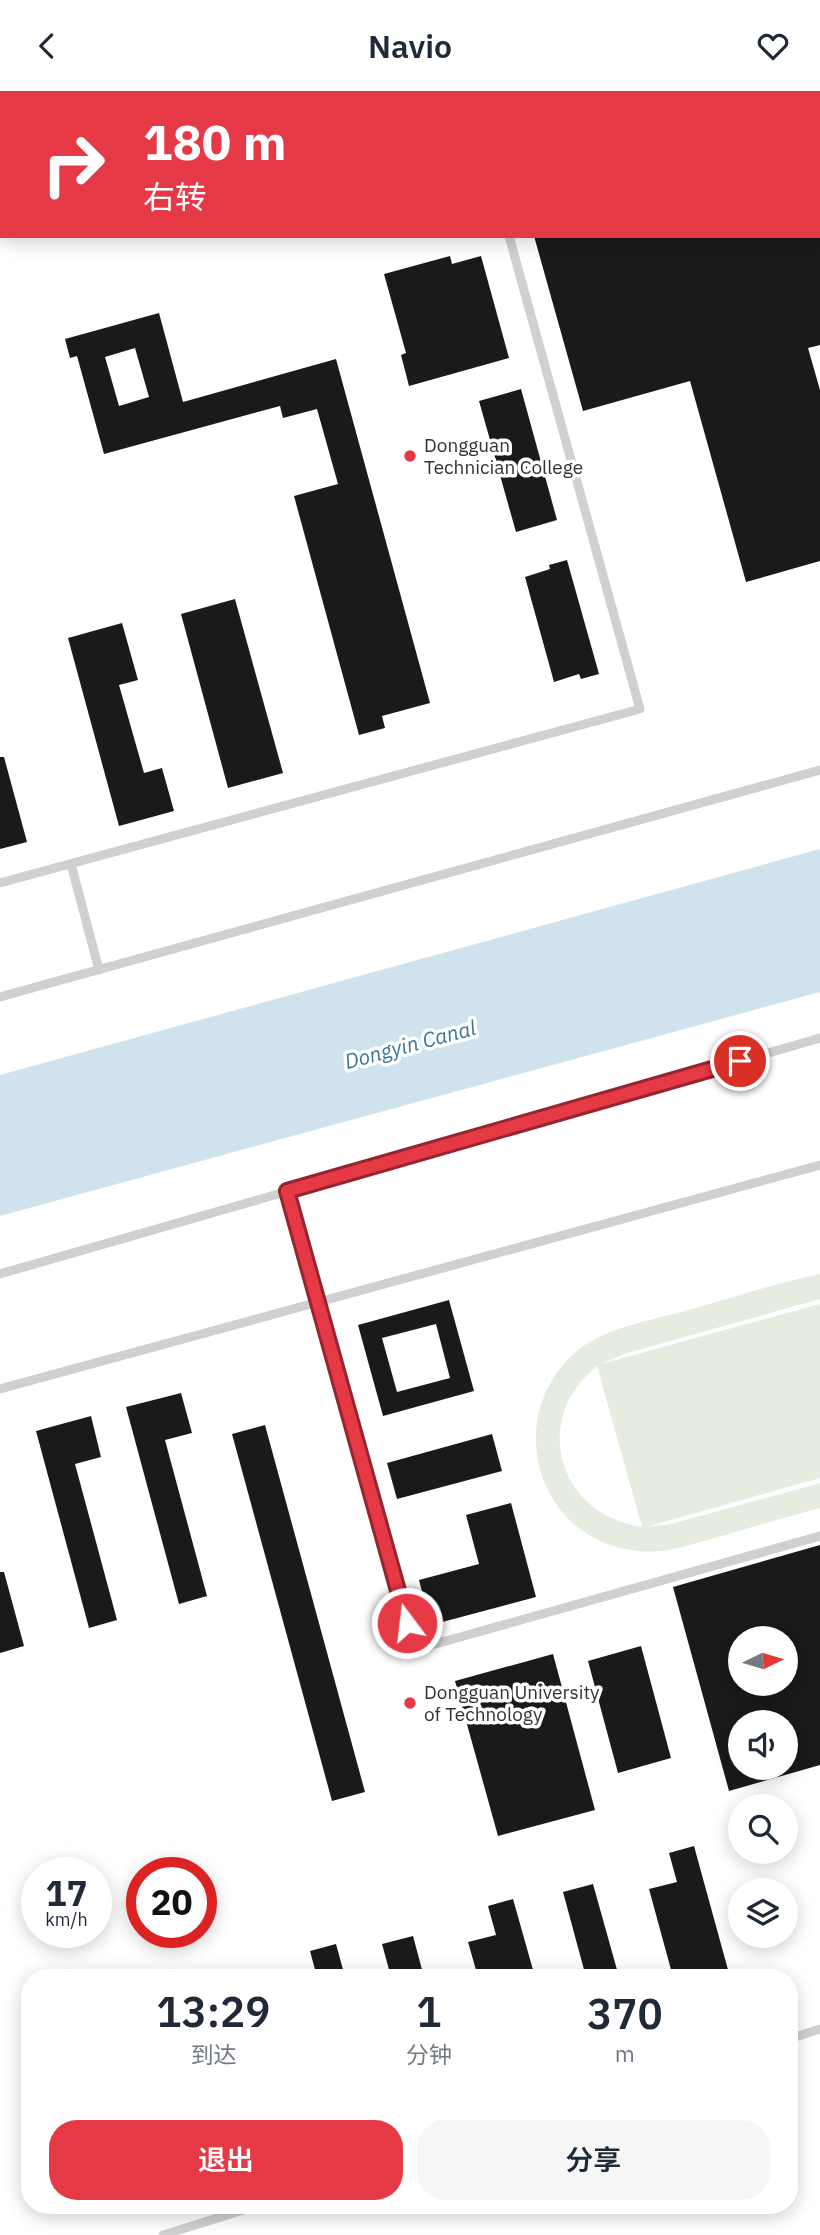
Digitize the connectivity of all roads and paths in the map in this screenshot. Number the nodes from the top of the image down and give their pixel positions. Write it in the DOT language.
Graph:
graph roads {
  1 [pos="510,238"];
  2 [pos="820,770"];
  3 [pos="71,864"];
  4 [pos="0,883"];
  5 [pos="99,970"];
  6 [pos="0,997"];
  7 [pos="820,1038"];
  8 [pos="820,1164"];
  9 [pos="287,1191"];
  10 [pos="0,1274"];
  11 [pos="318,1302"];
  12 [pos="0,1389"];
  13 [pos="820,1536"];
  14 [pos="820,2029"];
  15 [pos="798,2036"];
  16 [pos="230,2214"];
  17 [pos="163,2235"];
  1 -- 3 [label="lane"];
  2 -- 5 [label="lane"];
  3 -- 4 [label="lane"];
  3 -- 5 [label="lane"];
  5 -- 6 [label="lane"];
  7 -- 9 [label="lane"];
  8 -- 11 [label="lane"];
  9 -- 10 [label="lane"];
  9 -- 11 [label="lane"];
  11 -- 12 [label="lane"];
  11 -- 13 [label="lane"];
  14 -- 15 [label="lane"];
  16 -- 17 [label="lane"];
}
